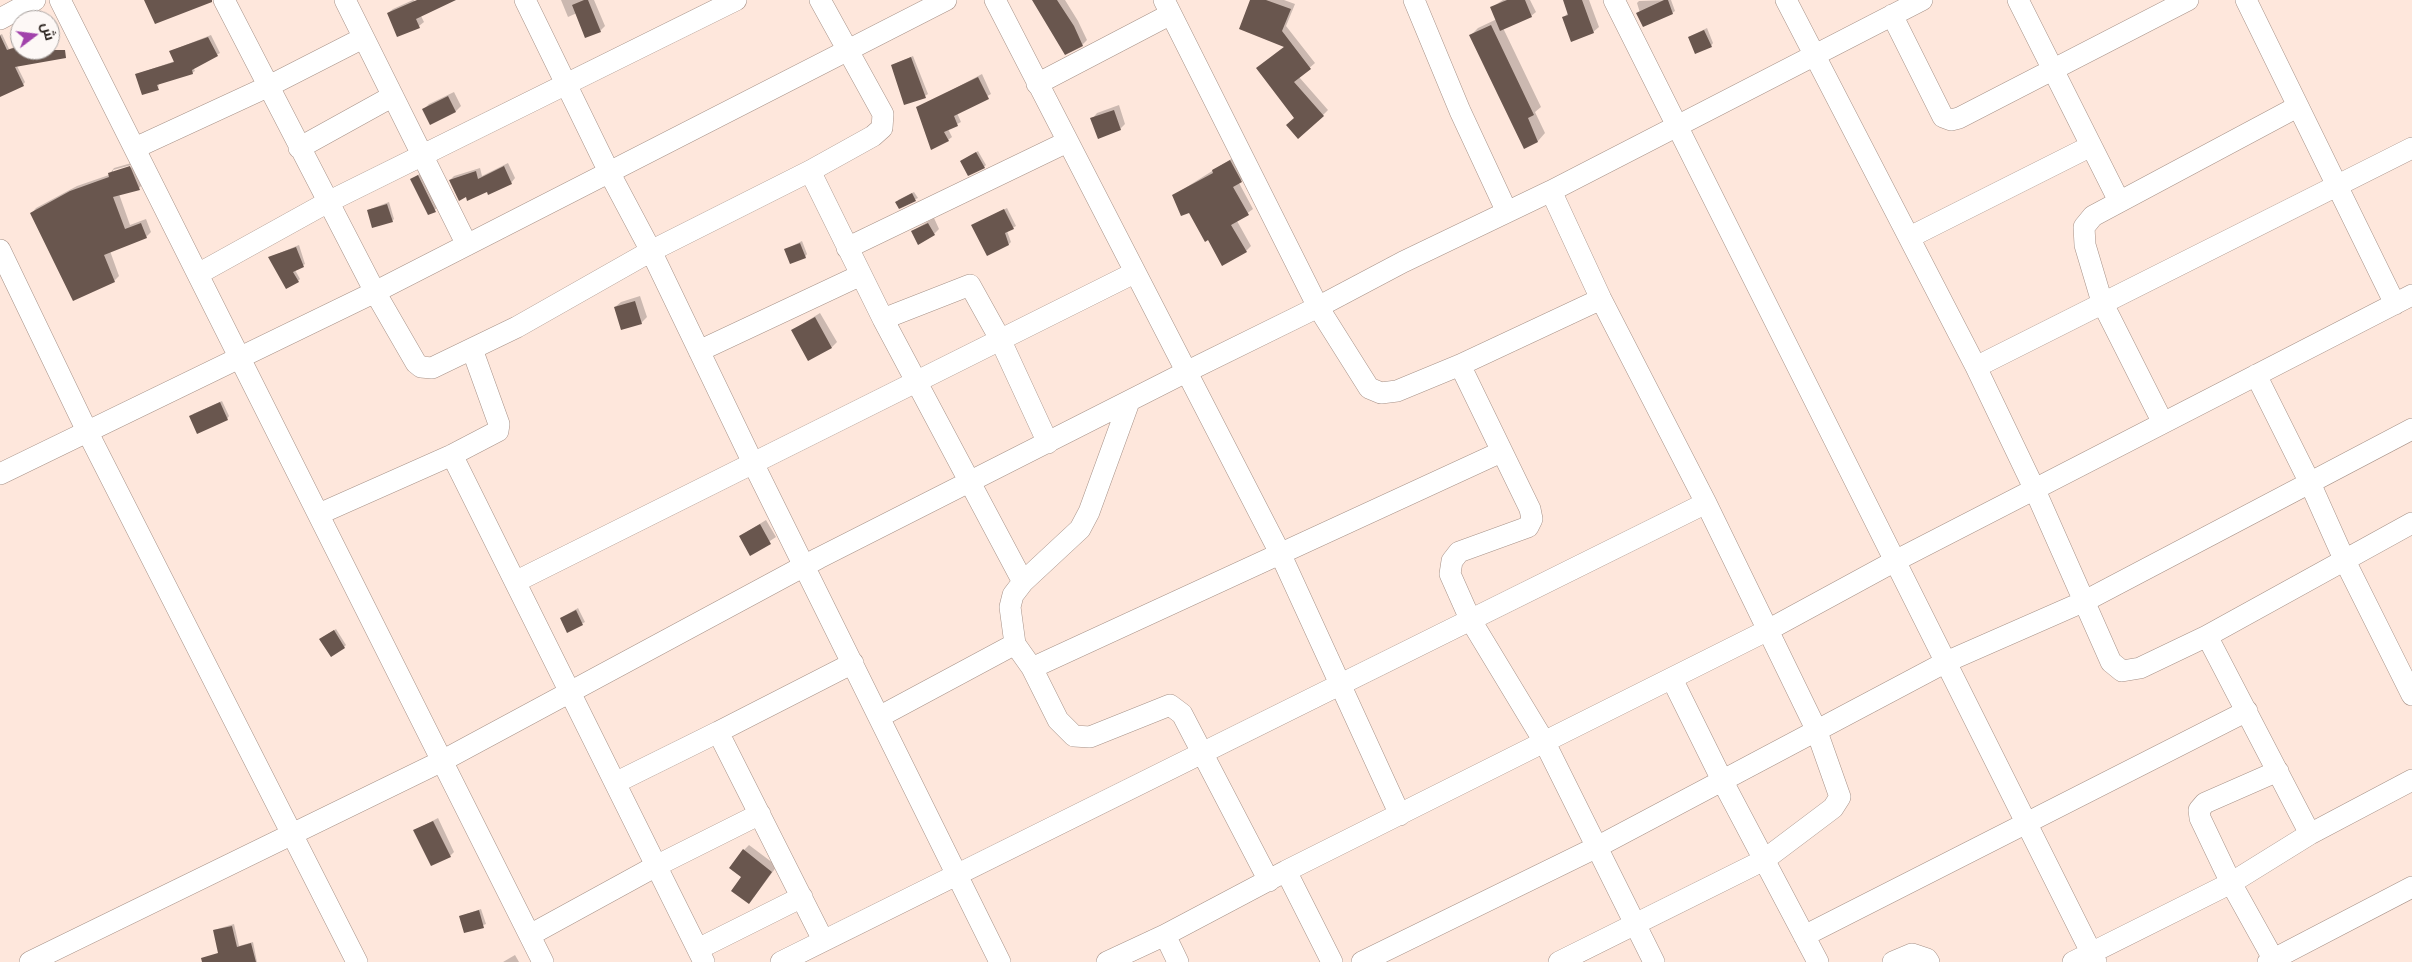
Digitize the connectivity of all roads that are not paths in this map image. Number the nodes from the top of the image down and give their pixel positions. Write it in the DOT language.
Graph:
graph roads {
  1 [pos="36,0"];
  2 [pos="60,0"];
  3 [pos="224,0"];
  4 [pos="345,0"];
  5 [pos="525,0"];
  6 [pos="736,0"];
  7 [pos="820,0"];
  8 [pos="946,0"];
  9 [pos="995,0"];
  10 [pos="1414,0"];
  11 [pos="1614,0"];
  12 [pos="1786,0"];
  13 [pos="1922,0"];
  14 [pos="2018,0"];
  15 [pos="2188,0"];
  16 [pos="2246,0"];
  17 [pos="705,7"];
  18 [pos="1167,7"];
  19 [pos="1892,15"];
  20 [pos="0,19"];
  21 [pos="363,38"];
  22 [pos="847,50"];
  23 [pos="1815,54"];
  24 [pos="2052,68"];
  25 [pos="566,82"];
  26 [pos="1037,84"];
  27 [pos="267,87"];
  28 [pos="393,96"];
  29 [pos="2297,107"];
  30 [pos="1677,124"];
  31 [pos="1067,142"];
  32 [pos="2091,146"];
  33 [pos="135,148"];
  34 [pos="299,148"];
  35 [pos="2412,148"];
  36 [pos="423,154"];
  37 [pos="810,171"];
  38 [pos="609,172"];
  39 [pos="2336,186"];
  40 [pos="1551,191"];
  41 [pos="2119,201"];
  42 [pos="328,202"];
  43 [pos="1507,212"];
  44 [pos="1910,237"];
  45 [pos="466,245"];
  46 [pos="847,248"];
  47 [pos="0,250"];
  48 [pos="651,250"];
  49 [pos="1134,273"];
  50 [pos="198,274"];
  51 [pos="861,275"];
  52 [pos="374,292"];
  53 [pos="1601,299"];
  54 [pos="2403,299"];
  55 [pos="2102,302"];
  56 [pos="1318,307"];
  57 [pos="883,320"];
  58 [pos="1000,340"];
  59 [pos="472,349"];
  60 [pos="699,351"];
  61 [pos="240,357"];
  62 [pos="1460,365"];
  63 [pos="1976,367"];
  64 [pos="1186,372"];
  65 [pos="2256,375"];
  66 [pos="916,382"];
  67 [pos="1129,402"];
  68 [pos="2163,423"];
  69 [pos="2412,429"];
  70 [pos="87,431"];
  71 [pos="1048,443"];
  72 [pos="1501,452"];
  73 [pos="452,455"];
  74 [pos="753,463"];
  75 [pos="0,474"];
  76 [pos="968,483"];
  77 [pos="2310,483"];
  78 [pos="2034,488"];
  79 [pos="1706,503"];
  80 [pos="319,514"];
  81 [pos="2412,523"];
  82 [pos="1280,553"];
  83 [pos="2344,559"];
  84 [pos="1895,561"];
  85 [pos="805,566"];
  86 [pos="515,582"];
  87 [pos="1022,582"];
  88 [pos="2085,601"];
  89 [pos="1470,620"];
  90 [pos="1768,630"];
  91 [pos="2207,636"];
  92 [pos="1015,644"];
  93 [pos="1946,662"];
  94 [pos="853,663"];
  95 [pos="1032,668"];
  96 [pos="1672,679"];
  97 [pos="1340,685"];
  98 [pos="570,692"];
  99 [pos="2412,695"];
  100 [pos="2247,711"];
  101 [pos="879,716"];
  102 [pos="1816,729"];
  103 [pos="718,732"];
  104 [pos="1545,744"];
  105 [pos="1203,751"];
  106 [pos="442,761"];
  107 [pos="2278,771"];
  108 [pos="2412,780"];
  109 [pos="1723,782"];
  110 [pos="615,783"];
  111 [pos="760,814"];
  112 [pos="1400,815"];
  113 [pos="2027,823"];
  114 [pos="2310,834"];
  115 [pos="294,835"];
  116 [pos="1597,847"];
  117 [pos="1764,860"];
  118 [pos="656,866"];
  119 [pos="956,874"];
  120 [pos="1278,876"];
  121 [pos="2231,884"];
  122 [pos="2412,886"];
  123 [pos="802,897"];
  124 [pos="1636,925"];
  125 [pos="530,935"];
  126 [pos="1165,935"];
  127 [pos="1804,936"];
  128 [pos="823,940"];
  129 [pos="701,956"];
  130 [pos="2087,959"];
  131 [pos="2272,961"];
  132 [pos="30,962"];
  133 [pos="357,962"];
  134 [pos="543,962"];
  135 [pos="781,962"];
  136 [pos="1000,962"];
  137 [pos="1107,962"];
  138 [pos="1178,962"];
  139 [pos="1332,962"];
  140 [pos="1362,962"];
  141 [pos="1559,962"];
  142 [pos="1654,962"];
  143 [pos="1818,962"];
  144 [pos="1893,962"];
  145 [pos="1929,962"];
  1 -- 20 [label="street"];
  2 -- 33 [label="street"];
  3 -- 27 [label="street"];
  4 -- 21 [label="street"];
  5 -- 25 [label="street"];
  6 -- 17 [label="street"];
  7 -- 22 [label="street"];
  8 -- 22 [label="street"];
  9 -- 26 [label="street"];
  10 -- 43 [label="street"];
  11 -- 30 [label="street"];
  12 -- 23 [label="street"];
  13 -- 19 [label="street"];
  14 -- 24 [label="street"];
  15 -- 24 [label="street"];
  16 -- 29 [label="street"];
  17 -- 25 [label="street"];
  18 -- 26 [label="street"];
  18 -- 56 [label="street"];
  19 -- 23 [label="street"];
  19 -- 24 [label="street"];
  21 -- 27 [label="street"];
  21 -- 28 [label="street"];
  22 -- 37 [label="street"];
  22 -- 38 [label="street"];
  23 -- 30 [label="street"];
  23 -- 44 [label="street"];
  24 -- 32 [label="street"];
  25 -- 36 [label="street"];
  25 -- 38 [label="street"];
  26 -- 31 [label="street"];
  27 -- 33 [label="street"];
  27 -- 34 [label="street"];
  28 -- 34 [label="street"];
  28 -- 36 [label="street"];
  29 -- 39 [label="street"];
  29 -- 41 [label="street"];
  30 -- 40 [label="street"];
  30 -- 84 [label="street"];
  31 -- 46 [label="street"];
  31 -- 49 [label="street"];
  32 -- 41 [label="street"];
  32 -- 44 [label="street"];
  33 -- 50 [label="street"];
  34 -- 42 [label="street"];
  35 -- 39 [label="street"];
  36 -- 42 [label="street"];
  36 -- 45 [label="street"];
  37 -- 46 [label="street"];
  37 -- 48 [label="street"];
  38 -- 45 [label="street"];
  38 -- 48 [label="street"];
  39 -- 54 [label="street"];
  39 -- 55 [label="street"];
  40 -- 43 [label="street"];
  40 -- 53 [label="street"];
  41 -- 55 [label="street"];
  42 -- 50 [label="street"];
  42 -- 52 [label="street"];
  43 -- 56 [label="street"];
  44 -- 63 [label="street"];
  45 -- 52 [label="street"];
  46 -- 51 [label="street"];
  47 -- 70 [label="street"];
  48 -- 59 [label="street"];
  48 -- 60 [label="street"];
  49 -- 58 [label="street"];
  49 -- 64 [label="street"];
  50 -- 61 [label="street"];
  51 -- 57 [label="street"];
  51 -- 60 [label="street"];
  52 -- 59 [label="street"];
  52 -- 61 [label="street"];
  53 -- 62 [label="street"];
  53 -- 79 [label="street"];
  54 -- 65 [label="street"];
  55 -- 63 [label="street"];
  55 -- 68 [label="street"];
  56 -- 62 [label="street"];
  56 -- 64 [label="street"];
  57 -- 58 [label="street"];
  57 -- 66 [label="street"];
  58 -- 66 [label="street"];
  58 -- 71 [label="street"];
  59 -- 73 [label="street"];
  60 -- 74 [label="street"];
  61 -- 70 [label="street"];
  61 -- 80 [label="street"];
  62 -- 72 [label="street"];
  63 -- 78 [label="street"];
  64 -- 67 [label="street"];
  64 -- 82 [label="street"];
  65 -- 68 [label="street"];
  65 -- 77 [label="street"];
  66 -- 74 [label="street"];
  66 -- 76 [label="street"];
  67 -- 71 [label="street"];
  67 -- 87 [label="street"];
  68 -- 78 [label="street"];
  69 -- 77 [label="street"];
  70 -- 75 [label="street"];
  70 -- 115 [label="street"];
  71 -- 76 [label="street"];
  72 -- 82 [label="street"];
  72 -- 89 [label="street"];
  73 -- 80 [label="street"];
  73 -- 86 [label="street"];
  74 -- 85 [label="street"];
  74 -- 86 [label="street"];
  76 -- 85 [label="street"];
  76 -- 87 [label="street"];
  77 -- 83 [label="street"];
  77 -- 88 [label="street"];
  78 -- 84 [label="street"];
  78 -- 88 [label="street"];
  79 -- 89 [label="street"];
  79 -- 90 [label="street"];
  80 -- 106 [label="street"];
  81 -- 83 [label="street"];
  82 -- 95 [label="street"];
  82 -- 97 [label="street"];
  83 -- 91 [label="street"];
  83 -- 99 [label="street"];
  84 -- 90 [label="street"];
  84 -- 93 [label="street"];
  85 -- 94 [label="street"];
  85 -- 98 [label="street"];
  86 -- 98 [label="street"];
  87 -- 92 [label="street"];
  88 -- 91 [label="street"];
  88 -- 93 [label="street"];
  89 -- 97 [label="street"];
  89 -- 104 [label="street"];
  90 -- 96 [label="street"];
  90 -- 102 [label="street"];
  91 -- 100 [label="street"];
  92 -- 95 [label="street"];
  92 -- 101 [label="street"];
  93 -- 102 [label="street"];
  93 -- 113 [label="street"];
  94 -- 101 [label="street"];
  94 -- 103 [label="street"];
  95 -- 105 [label="street"];
  96 -- 104 [label="street"];
  96 -- 109 [label="street"];
  97 -- 105 [label="street"];
  97 -- 112 [label="street"];
  98 -- 106 [label="street"];
  98 -- 110 [label="street"];
  100 -- 107 [label="street"];
  100 -- 113 [label="street"];
  101 -- 119 [label="street"];
  102 -- 109 [label="street"];
  102 -- 117 [label="street"];
  103 -- 110 [label="street"];
  103 -- 111 [label="street"];
  104 -- 112 [label="street"];
  104 -- 116 [label="street"];
  105 -- 119 [label="street"];
  105 -- 120 [label="street"];
  106 -- 115 [label="street"];
  106 -- 125 [label="street"];
  107 -- 114 [label="street"];
  107 -- 121 [label="street"];
  108 -- 114 [label="street"];
  109 -- 116 [label="street"];
  109 -- 117 [label="street"];
  110 -- 118 [label="street"];
  111 -- 118 [label="street"];
  111 -- 123 [label="street"];
  112 -- 120 [label="street"];
  113 -- 127 [label="street"];
  113 -- 130 [label="street"];
  114 -- 121 [label="street"];
  115 -- 132 [label="street"];
  115 -- 133 [label="street"];
  116 -- 124 [label="street"];
  116 -- 140 [label="street"];
  117 -- 124 [label="street"];
  117 -- 127 [label="street"];
  118 -- 125 [label="street"];
  118 -- 129 [label="street"];
  119 -- 128 [label="street"];
  119 -- 136 [label="street"];
  120 -- 126 [label="street"];
  120 -- 139 [label="street"];
  121 -- 130 [label="street"];
  121 -- 131 [label="street"];
  122 -- 131 [label="street"];
  123 -- 128 [label="street"];
  123 -- 129 [label="street"];
  124 -- 141 [label="street"];
  124 -- 142 [label="street"];
  125 -- 134 [label="street"];
  126 -- 137 [label="street"];
  126 -- 138 [label="street"];
  127 -- 143 [label="street"];
  128 -- 135 [label="street"];
  144 -- 145 [label="street"];
}
